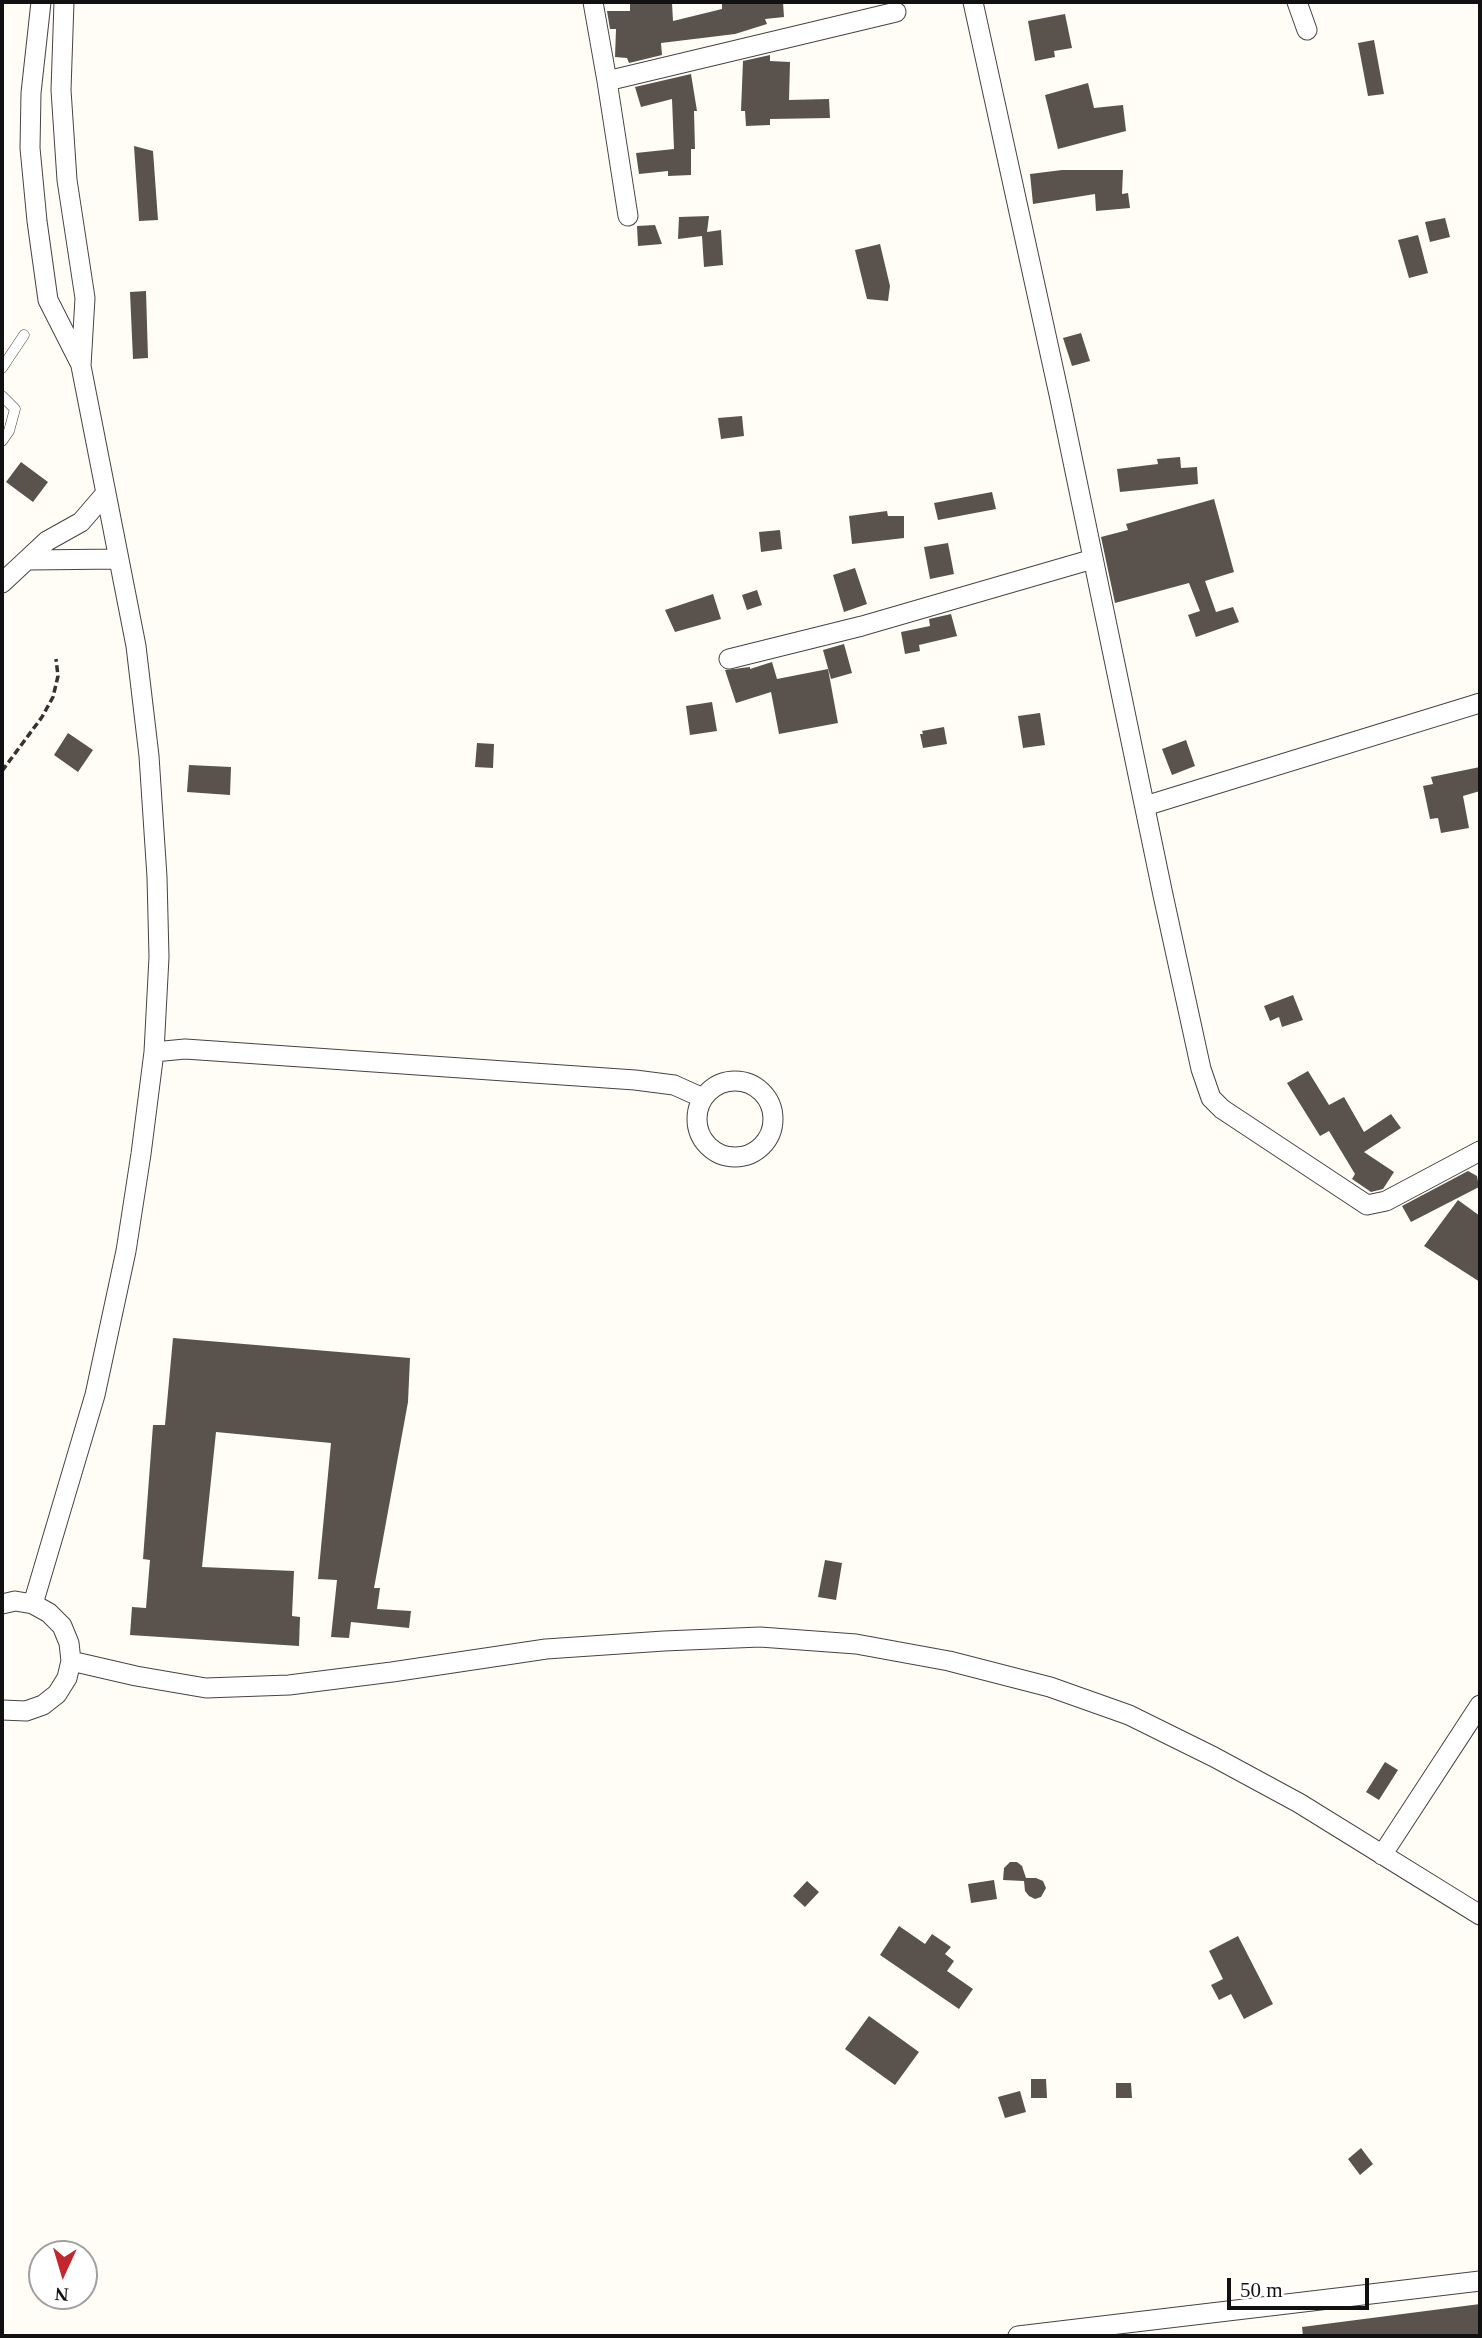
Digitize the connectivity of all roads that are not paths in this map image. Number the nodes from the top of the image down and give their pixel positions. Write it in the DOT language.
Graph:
graph roads {
  1 [pos="41,2"];
  2 [pos="64,2"];
  3 [pos="593,2"];
  4 [pos="973,2"];
  5 [pos="1297,2"];
  6 [pos="896,12"];
  7 [pos="1307,30"];
  8 [pos="607,81"];
  9 [pos="628,216"];
  10 [pos="24,335"];
  11 [pos="81,366"];
  12 [pos="2,368"];
  13 [pos="2,396"];
  14 [pos="2,441"];
  15 [pos="106,493"];
  16 [pos="119,559"];
  17 [pos="1093,559"];
  18 [pos="29,560"];
  19 [pos="2,583"];
  20 [pos="729,659"];
  21 [pos="1480,703"];
  22 [pos="1145,806"];
  23 [pos="154,1052"];
  24 [pos="703,1098"];
  25 [pos="1480,1152"];
  26 [pos="2,1604"];
  27 [pos="33,1604"];
  28 [pos="71,1661"];
  29 [pos="1480,1706"];
  30 [pos="2,1710"];
  31 [pos="1382,1855"];
  32 [pos="1480,1916"];
  33 [pos="1480,2281"];
  34 [pos="1018,2336"];
  1 -- 11 [label="street"];
  2 -- 11 [label="street"];
  3 -- 8 [label="street"];
  4 -- 17 [label="street"];
  5 -- 7 [label="street"];
  6 -- 8 [label="street"];
  8 -- 9 [label="street"];
  10 -- 12 [label="lane"];
  11 -- 15 [label="street"];
  13 -- 14 [label="lane"];
  15 -- 16 [label="street"];
  15 -- 18 [label="street"];
  16 -- 18 [label="street"];
  16 -- 23 [label="street"];
  17 -- 20 [label="street"];
  17 -- 22 [label="street"];
  18 -- 19 [label="street"];
  21 -- 22 [label="street"];
  22 -- 25 [label="street"];
  23 -- 24 [label="street"];
  23 -- 27 [label="street"];
  26 -- 27 [label="street"];
  27 -- 28 [label="street"];
  28 -- 30 [label="street"];
  28 -- 31 [label="street"];
  29 -- 31 [label="street"];
  31 -- 32 [label="street"];
  33 -- 34 [label="street"];
}
